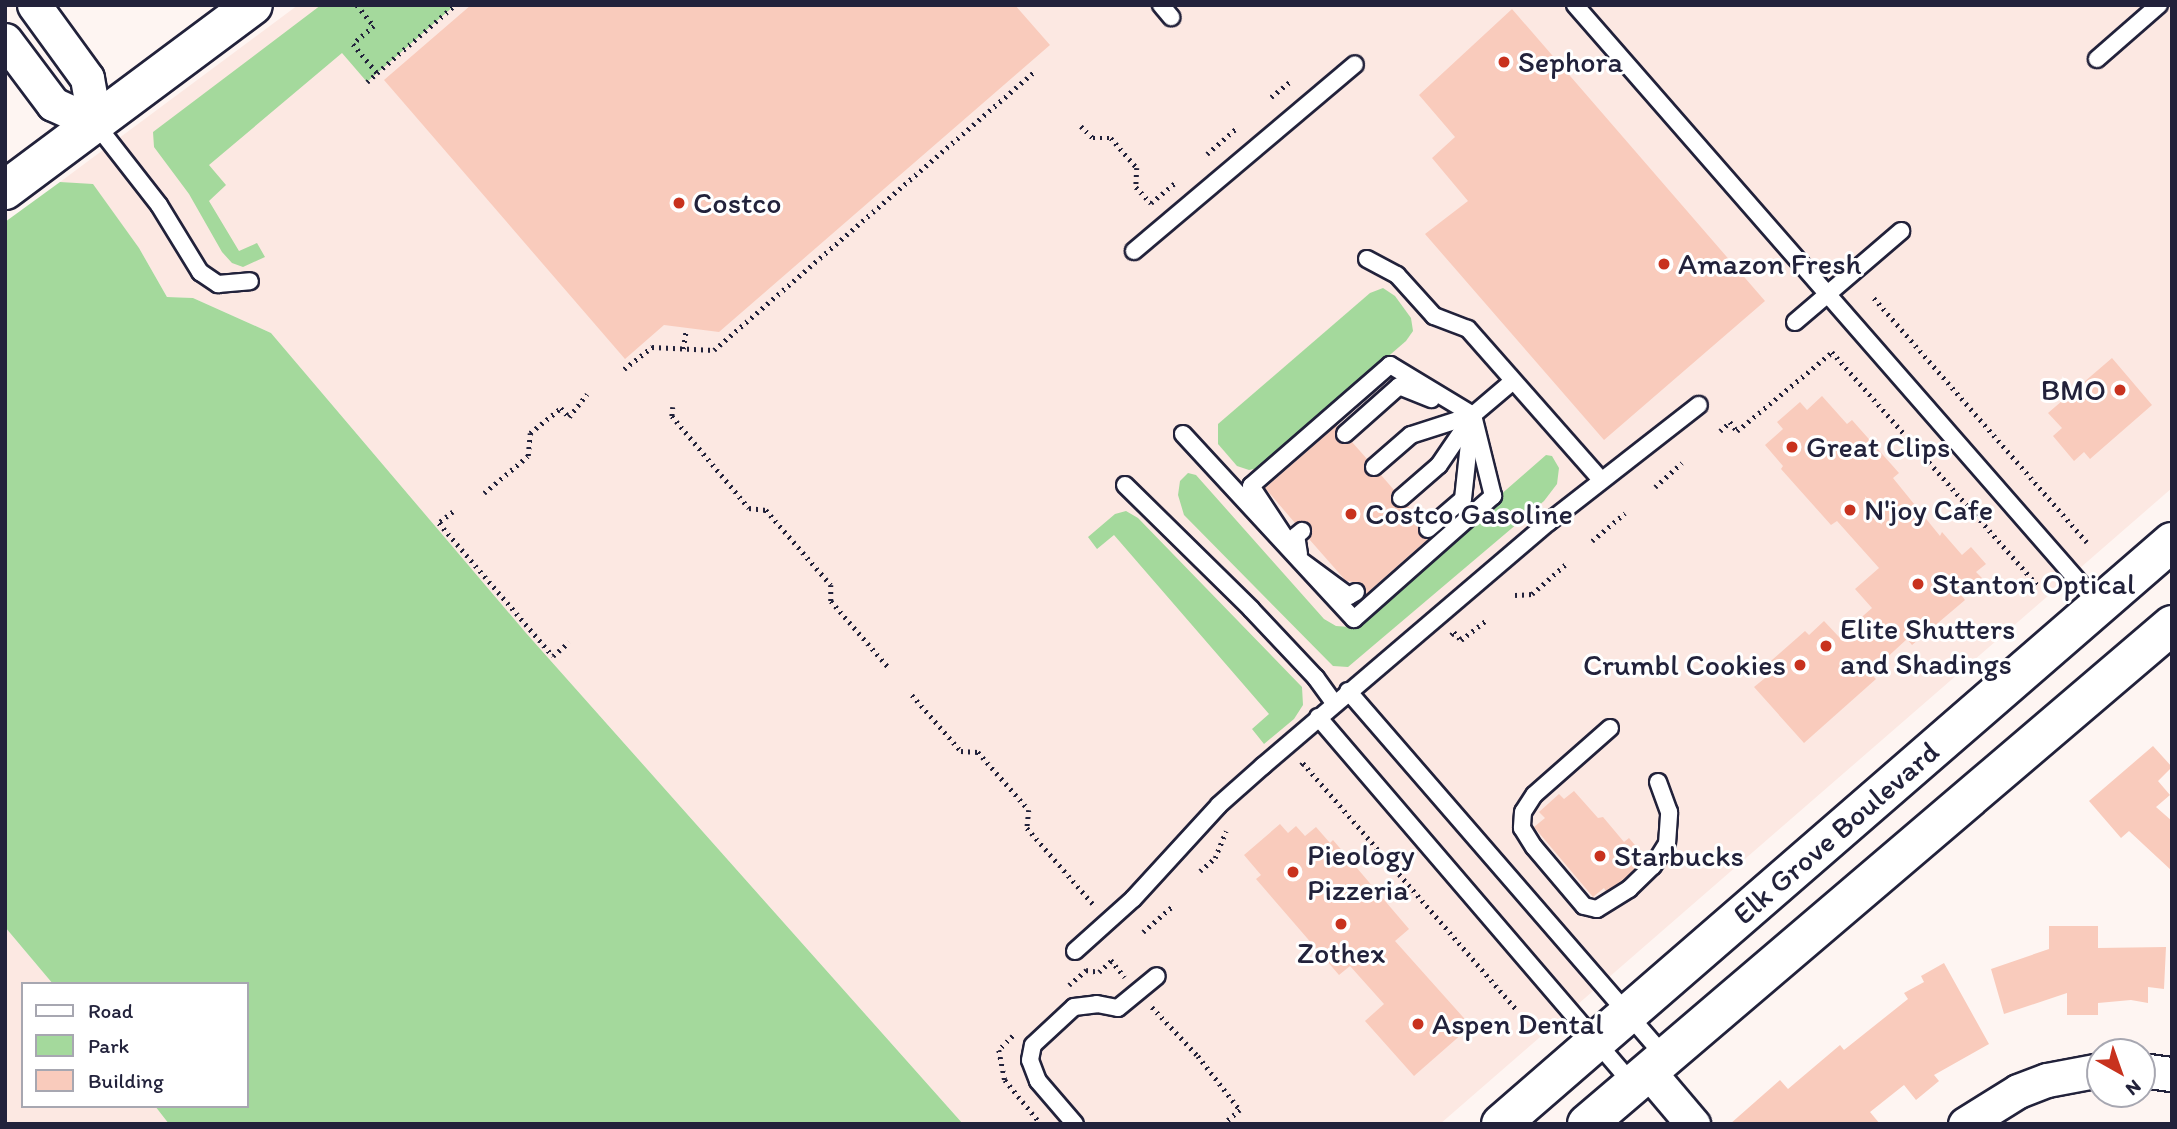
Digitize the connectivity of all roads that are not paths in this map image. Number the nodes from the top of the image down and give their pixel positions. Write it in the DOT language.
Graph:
graph roads {
  1 [pos="34,5"];
  2 [pos="253,5"];
  3 [pos="1575,5"];
  4 [pos="2159,5"];
  5 [pos="5,40"];
  6 [pos="2097,59"];
  7 [pos="1355,64"];
  8 [pos="94,123"];
  9 [pos="5,190"];
  10 [pos="1901,231"];
  11 [pos="1135,251"];
  12 [pos="1367,258"];
  13 [pos="250,281"];
  14 [pos="1828,295"];
  15 [pos="1795,322"];
  16 [pos="1513,381"];
  17 [pos="1699,405"];
  18 [pos="1473,415"];
  19 [pos="1183,434"];
  20 [pos="1345,434"];
  21 [pos="1374,467"];
  22 [pos="1601,480"];
  23 [pos="1125,485"];
  24 [pos="1274,498"];
  25 [pos="1401,498"];
  26 [pos="1428,529"];
  27 [pos="1302,531"];
  28 [pos="2172,542"];
  29 [pos="1300,560"];
  30 [pos="1329,561"];
  31 [pos="1356,592"];
  32 [pos="2099,605"];
  33 [pos="2172,625"];
  34 [pos="1348,691"];
  35 [pos="1334,704"];
  36 [pos="1318,717"];
  37 [pos="1610,728"];
  38 [pos="1658,782"];
  39 [pos="1075,951"];
  40 [pos="1157,976"];
  41 [pos="1628,1014"];
  42 [pos="1595,1041"];
  43 [pos="1648,1071"];
  44 [pos="2086,1073"];
  45 [pos="1075,1124"];
  46 [pos="1501,1124"];
  47 [pos="1587,1124"];
  48 [pos="1693,1124"];
  49 [pos="1965,1124"];
  1 -- 8 [label="street"];
  2 -- 8 [label="main road"];
  3 -- 14 [label="lane"];
  4 -- 6 [label="lane"];
  5 -- 8 [label="street"];
  7 -- 11 [label="lane"];
  8 -- 9 [label="main road"];
  8 -- 13 [label="lane"];
  10 -- 14 [label="lane"];
  12 -- 16 [label="lane"];
  14 -- 15 [label="lane"];
  14 -- 32 [label="lane"];
  16 -- 18 [label="lane"];
  16 -- 22 [label="lane"];
  17 -- 22 [label="lane"];
  18 -- 20 [label="lane"];
  18 -- 21 [label="lane"];
  18 -- 25 [label="lane"];
  18 -- 26 [label="lane"];
  18 -- 29 [label="lane"];
  18 -- 29 [label="lane"];
  19 -- 29 [label="lane"];
  22 -- 34 [label="lane"];
  23 -- 35 [label="lane"];
  24 -- 29 [label="lane"];
  27 -- 29 [label="lane"];
  28 -- 32 [label="main road, Elk Grove Boulevard"];
  29 -- 30 [label="lane"];
  29 -- 31 [label="lane"];
  32 -- 41 [label="main road, Elk Grove Boulevard"];
  33 -- 43 [label="main road, Elk Grove Boulevard"];
  34 -- 35 [label="lane"];
  34 -- 41 [label="lane"];
  35 -- 36 [label="lane"];
  36 -- 39 [label="lane"];
  36 -- 42 [label="lane"];
  37 -- 38 [label="lane"];
  40 -- 45 [label="lane"];
  41 -- 42 [label="main road, Elk Grove Boulevard"];
  41 -- 43 [label="lane"];
  42 -- 43 [label="lane"];
  42 -- 46 [label="main road, Elk Grove Boulevard"];
  43 -- 47 [label="main road, Elk Grove Boulevard"];
  43 -- 48 [label="street"];
  44 -- 49 [label="street"];
}
